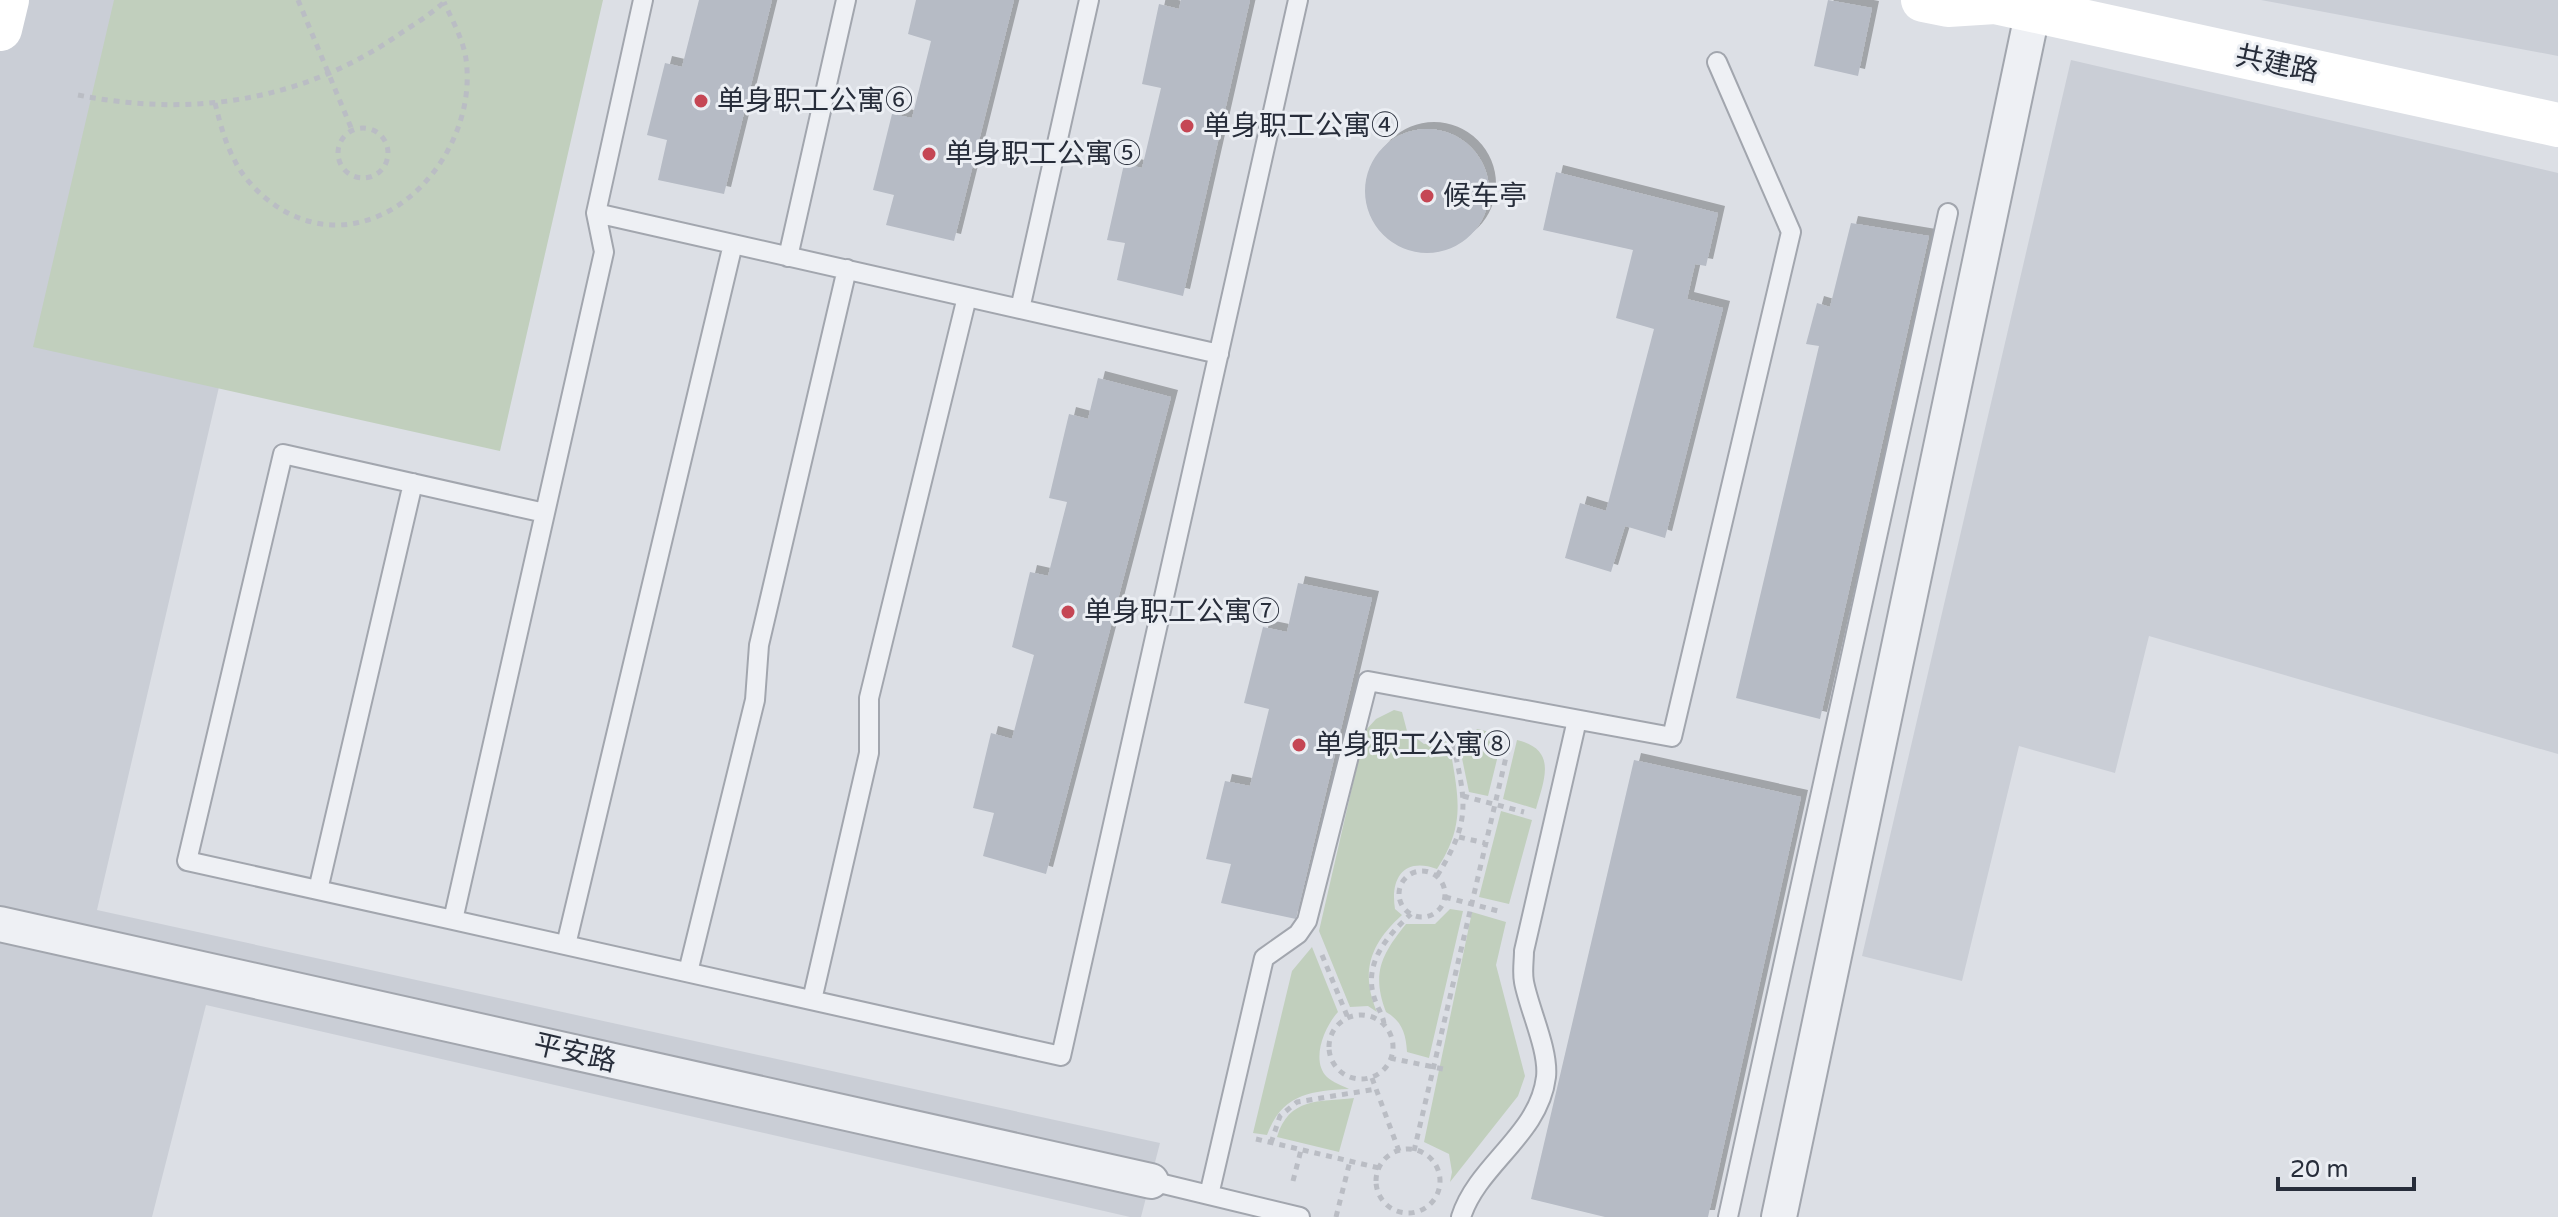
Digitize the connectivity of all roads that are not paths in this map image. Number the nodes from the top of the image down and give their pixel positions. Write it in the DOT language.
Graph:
graph roads {
  1 [pos="7,0"];
  2 [pos="643,0"];
  3 [pos="846,0"];
  4 [pos="1089,0"];
  5 [pos="1298,0"];
  6 [pos="1923,0"];
  7 [pos="2008,4"];
  8 [pos="0,29"];
  9 [pos="1717,62"];
  10 [pos="2558,125"];
  11 [pos="596,213"];
  12 [pos="1948,213"];
  13 [pos="733,244"];
  14 [pos="788,257"];
  15 [pos="847,269"];
  16 [pos="967,297"];
  17 [pos="1020,309"];
  18 [pos="1219,354"];
  19 [pos="413,483"];
  20 [pos="545,513"];
  21 [pos="1577,720"];
  22 [pos="318,890"];
  23 [pos="453,920"];
  24 [pos="0,924"];
  25 [pos="566,945"];
  26 [pos="688,972"];
  27 [pos="812,1000"];
  28 [pos="1151,1181"];
  29 [pos="1209,1195"];
  30 [pos="1300,1217"];
  31 [pos="1461,1217"];
  32 [pos="1728,1217"];
  33 [pos="1779,1217"];
  1 -- 8 [label="street"];
  2 -- 11 [label="lane"];
  3 -- 14 [label="lane"];
  4 -- 17 [label="lane"];
  5 -- 18 [label="lane"];
  6 -- 7 [label="street, 共建路"];
  7 -- 10 [label="street, 共建路"];
  7 -- 33 [label="street"];
  9 -- 21 [label="lane"];
  11 -- 13 [label="lane"];
  11 -- 20 [label="lane"];
  12 -- 32 [label="lane"];
  13 -- 14 [label="lane"];
  13 -- 25 [label="lane"];
  14 -- 15 [label="lane"];
  15 -- 16 [label="lane"];
  15 -- 26 [label="lane"];
  16 -- 17 [label="lane"];
  16 -- 27 [label="lane"];
  17 -- 18 [label="lane"];
  18 -- 27 [label="lane"];
  19 -- 20 [label="lane"];
  19 -- 22 [label="lane"];
  19 -- 22 [label="lane"];
  20 -- 23 [label="lane"];
  21 -- 29 [label="lane"];
  21 -- 31 [label="lane"];
  22 -- 23 [label="lane"];
  23 -- 25 [label="lane"];
  24 -- 28 [label="street, 平安路"];
  25 -- 26 [label="lane"];
  26 -- 27 [label="lane"];
  28 -- 29 [label="lane"];
  29 -- 30 [label="lane"];
}
